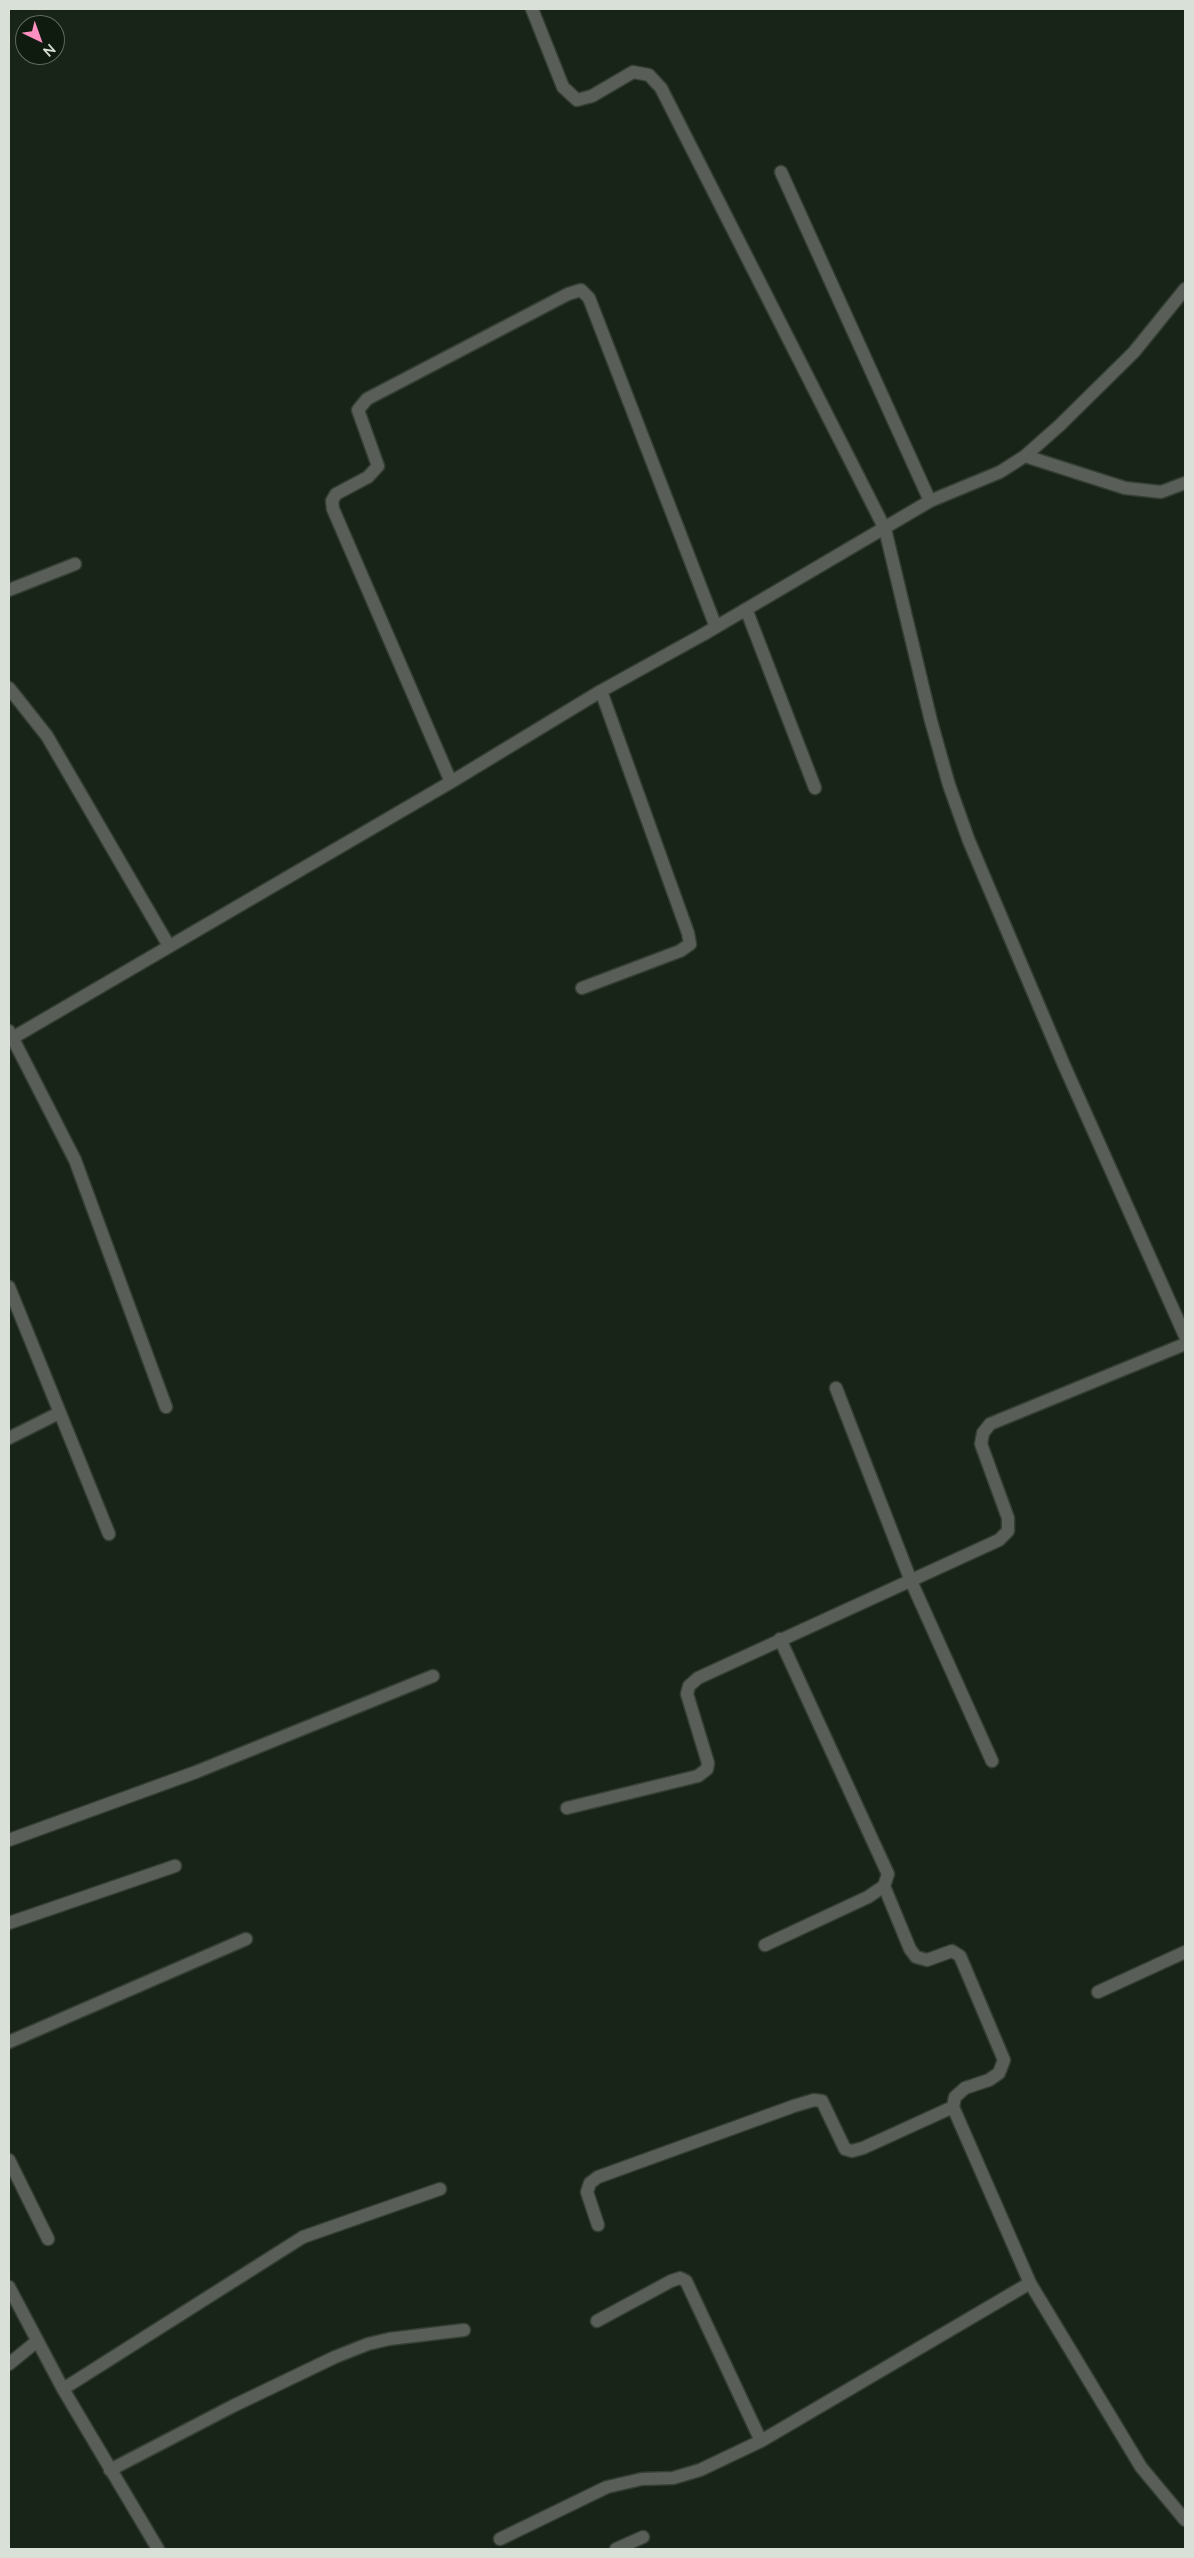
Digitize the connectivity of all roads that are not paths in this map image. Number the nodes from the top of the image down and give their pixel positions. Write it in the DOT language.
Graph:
graph roads {
  1 [pos="532,9"];
  2 [pos="781,172"];
  3 [pos="1185,289"];
  4 [pos="1025,456"];
  5 [pos="1185,483"];
  6 [pos="930,501"];
  7 [pos="885,530"];
  8 [pos="75,564"];
  9 [pos="9,590"];
  10 [pos="746,609"];
  11 [pos="716,627"];
  12 [pos="9,688"];
  13 [pos="601,691"];
  14 [pos="451,782"];
  15 [pos="815,788"];
  16 [pos="169,946"];
  17 [pos="582,988"];
  18 [pos="10,1037"];
  19 [pos="9,1287"];
  20 [pos="1185,1336"];
  21 [pos="1185,1344"];
  22 [pos="836,1388"];
  23 [pos="166,1407"];
  24 [pos="59,1413"];
  25 [pos="9,1438"];
  26 [pos="109,1534"];
  27 [pos="911,1581"];
  28 [pos="780,1640"];
  29 [pos="434,1676"];
  30 [pos="992,1761"];
  31 [pos="567,1808"];
  32 [pos="9,1840"];
  33 [pos="175,1866"];
  34 [pos="884,1886"];
  35 [pos="9,1924"];
  36 [pos="246,1939"];
  37 [pos="765,1945"];
  38 [pos="1185,1952"];
  39 [pos="1098,1992"];
  40 [pos="9,2042"];
  41 [pos="953,2107"];
  42 [pos="9,2160"];
  43 [pos="440,2189"];
  44 [pos="598,2225"];
  45 [pos="48,2239"];
  46 [pos="1030,2283"];
  47 [pos="9,2287"];
  48 [pos="597,2321"];
  49 [pos="464,2330"];
  50 [pos="36,2342"];
  51 [pos="9,2364"];
  52 [pos="63,2389"];
  53 [pos="761,2441"];
  54 [pos="110,2470"];
  55 [pos="1185,2520"];
  56 [pos="643,2537"];
  57 [pos="500,2539"];
  58 [pos="158,2549"];
  59 [pos="616,2549"];
  1 -- 7 [label="street"];
  2 -- 6 [label="street"];
  3 -- 4 [label="street"];
  4 -- 5 [label="street"];
  4 -- 6 [label="street"];
  6 -- 7 [label="street"];
  7 -- 10 [label="street"];
  7 -- 20 [label="street"];
  8 -- 9 [label="street"];
  10 -- 11 [label="street"];
  10 -- 15 [label="street"];
  11 -- 13 [label="street"];
  11 -- 14 [label="street"];
  12 -- 16 [label="street"];
  13 -- 14 [label="street"];
  13 -- 17 [label="street"];
  14 -- 16 [label="street"];
  16 -- 18 [label="street"];
  18 -- 23 [label="street"];
  19 -- 24 [label="street"];
  21 -- 27 [label="street"];
  22 -- 27 [label="street"];
  24 -- 25 [label="street"];
  24 -- 26 [label="street"];
  27 -- 28 [label="street"];
  27 -- 30 [label="street"];
  28 -- 31 [label="street"];
  28 -- 34 [label="street"];
  29 -- 32 [label="street"];
  33 -- 35 [label="street"];
  34 -- 37 [label="street"];
  34 -- 41 [label="street"];
  36 -- 40 [label="street"];
  38 -- 39 [label="street"];
  41 -- 44 [label="street"];
  41 -- 46 [label="street"];
  42 -- 45 [label="street"];
  43 -- 52 [label="street"];
  46 -- 53 [label="street"];
  46 -- 55 [label="street"];
  47 -- 50 [label="street"];
  48 -- 53 [label="street"];
  49 -- 54 [label="street"];
  50 -- 51 [label="street"];
  50 -- 52 [label="street"];
  52 -- 54 [label="street"];
  53 -- 57 [label="street"];
  54 -- 58 [label="street"];
  56 -- 59 [label="street"];
}
